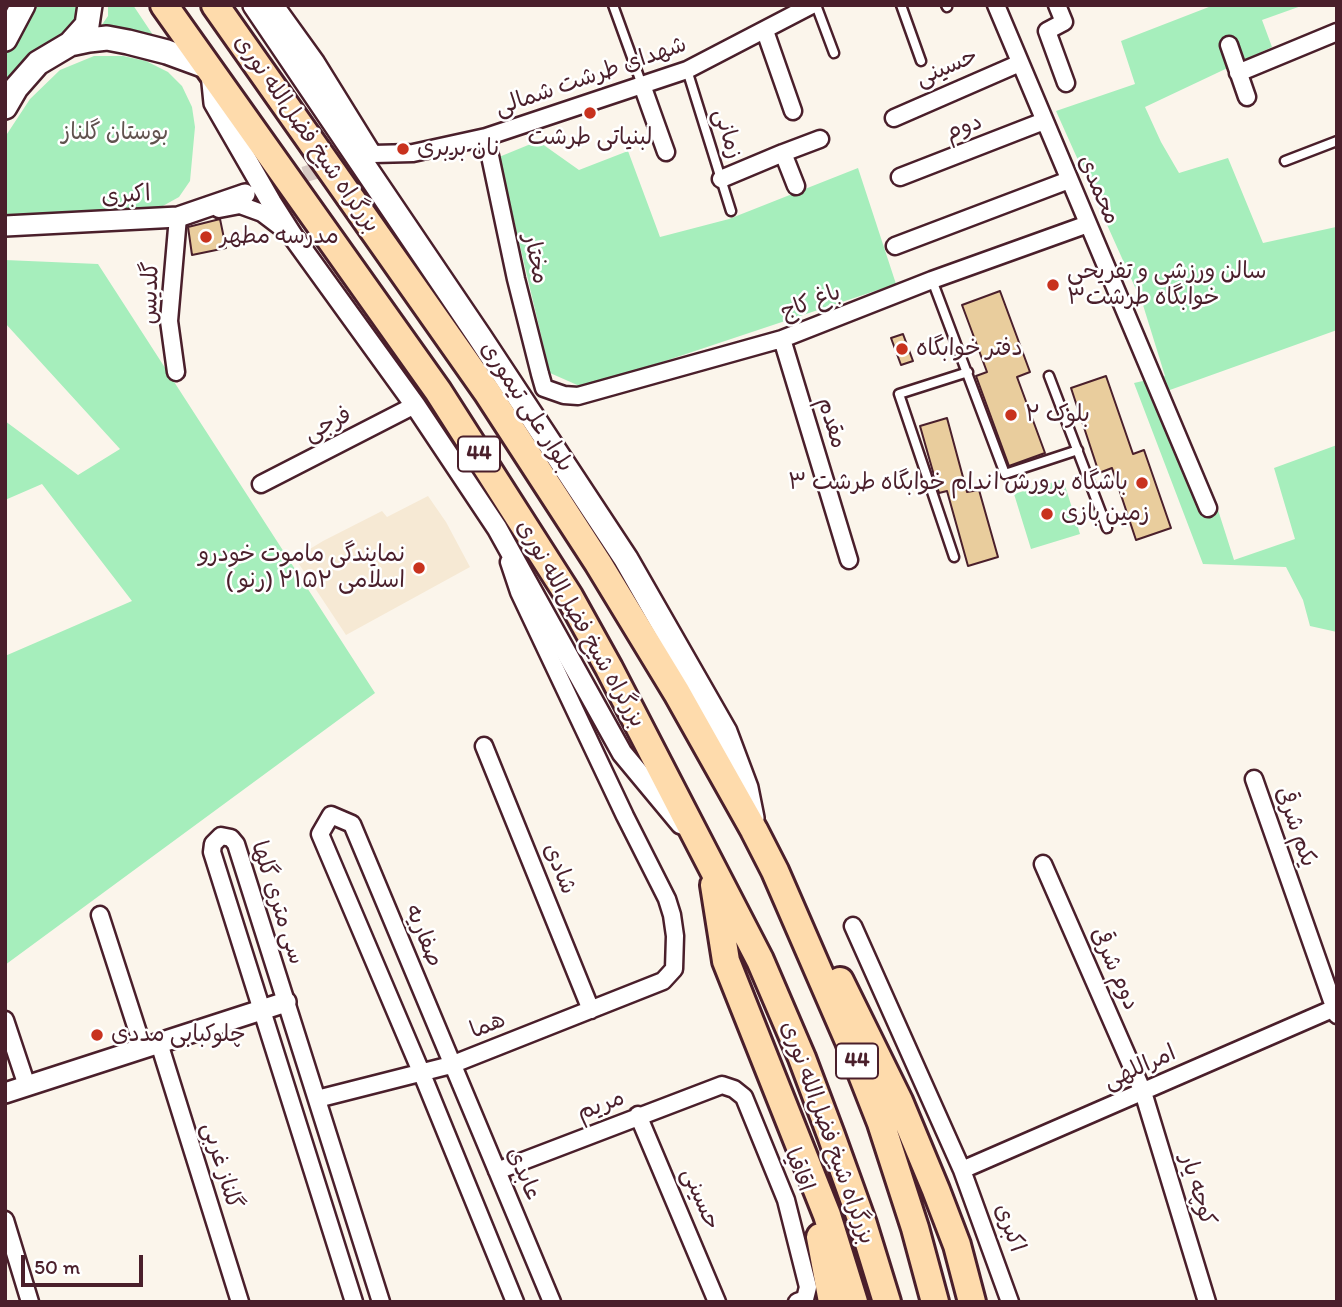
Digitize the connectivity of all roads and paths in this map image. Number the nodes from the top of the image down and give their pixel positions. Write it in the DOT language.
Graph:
graph roads {
  1 [pos="23,5"];
  2 [pos="90,5"];
  3 [pos="164,5"];
  4 [pos="215,5"];
  5 [pos="255,5"];
  6 [pos="275,5"];
  7 [pos="613,5"];
  8 [pos="814,5"];
  9 [pos="901,5"];
  10 [pos="996,5"];
  11 [pos="1057,5"];
  12 [pos="765,31"];
  13 [pos="1337,32"];
  14 [pos="5,39"];
  15 [pos="70,44"];
  16 [pos="1229,45"];
  17 [pos="834,53"];
  18 [pos="921,61"];
  19 [pos="1020,64"];
  20 [pos="687,69"];
  21 [pos="209,70"];
  22 [pos="1238,73"];
  23 [pos="1066,83"];
  24 [pos="642,85"];
  25 [pos="1247,97"];
  26 [pos="5,107"];
  27 [pos="793,111"];
  28 [pos="894,118"];
  29 [pos="1044,121"];
  30 [pos="486,137"];
  31 [pos="820,139"];
  32 [pos="1337,141"];
  33 [pos="666,152"];
  34 [pos="783,153"];
  35 [pos="1284,161"];
  36 [pos="900,177"];
  37 [pos="721,179"];
  38 [pos="1069,180"];
  39 [pos="796,186"];
  40 [pos="245,194"];
  41 [pos="731,211"];
  42 [pos="178,217"];
  43 [pos="1088,224"];
  44 [pos="5,226"];
  45 [pos="292,235"];
  46 [pos="895,246"];
  47 [pos="932,280"];
  48 [pos="782,339"];
  49 [pos="176,372"];
  50 [pos="968,372"];
  51 [pos="1049,376"];
  52 [pos="544,388"];
  53 [pos="415,405"];
  54 [pos="1078,450"];
  55 [pos="261,484"];
  56 [pos="1208,508"];
  57 [pos="497,528"];
  58 [pos="1107,528"];
  59 [pos="954,556"];
  60 [pos="849,560"];
  61 [pos="484,746"];
  62 [pos="1254,779"];
  63 [pos="754,830"];
  64 [pos="709,859"];
  65 [pos="1044,864"];
  66 [pos="775,871"];
  67 [pos="100,915"];
  68 [pos="853,926"];
  69 [pos="286,1002"];
  70 [pos="262,1010"];
  71 [pos="591,1010"];
  72 [pos="1336,1010"];
  73 [pos="5,1020"];
  74 [pos="151,1046"];
  75 [pos="451,1065"];
  76 [pos="422,1073"];
  77 [pos="722,1085"];
  78 [pos="27,1086"];
  79 [pos="1143,1092"];
  80 [pos="5,1093"];
  81 [pos="317,1099"];
  82 [pos="638,1115"];
  83 [pos="807,1170"];
  84 [pos="962,1170"];
  85 [pos="497,1171"];
  86 [pos="5,1220"];
  87 [pos="957,1245"];
  88 [pos="30,1302"];
  89 [pos="240,1302"];
  90 [pos="354,1302"];
  91 [pos="381,1302"];
  92 [pos="515,1302"];
  93 [pos="552,1302"];
  94 [pos="717,1302"];
  95 [pos="797,1302"];
  96 [pos="832,1302"];
  97 [pos="854,1302"];
  98 [pos="887,1302"];
  99 [pos="935,1302"];
  100 [pos="972,1302"];
  101 [pos="981,1302"];
  102 [pos="1010,1302"];
  103 [pos="1207,1302"];
  1 -- 14 [label="main road"];
  2 -- 15 [label="main road"];
  3 -- 21 [label="highway, بزرگراه شیخ فضل‌الله نوری / 44"];
  4 -- 63 [label="highway, بزرگراه شیخ فضل‌الله نوری / 44"];
  5 -- 63 [label="main road, بلوار علی تیموری"];
  6 -- 30 [label="street, شهدای طرشت شمالی"];
  7 -- 24 [label="lane"];
  8 -- 12 [label="street, شهدای طرشت شمالی"];
  8 -- 17 [label="lane"];
  9 -- 18 [label="lane"];
  10 -- 19 [label="street, محمدی"];
  11 -- 23 [label="street"];
  12 -- 20 [label="street, شهدای طرشت شمالی"];
  12 -- 27 [label="street"];
  13 -- 22 [label="street"];
  15 -- 21 [label="main road"];
  15 -- 26 [label="main road"];
  16 -- 22 [label="street"];
  19 -- 28 [label="street, حسینی"];
  19 -- 29 [label="street, محمدی"];
  20 -- 24 [label="street, شهدای طرشت شمالی"];
  20 -- 37 [label="lane, زمانی"];
  21 -- 45 [label="street"];
  21 -- 64 [label="highway, بزرگراه شیخ فضل‌الله نوری / 44"];
  22 -- 25 [label="street"];
  24 -- 30 [label="street, شهدای طرشت شمالی"];
  24 -- 33 [label="street"];
  29 -- 36 [label="street, دوم"];
  29 -- 38 [label="street, محمدی"];
  30 -- 52 [label="street, مختار"];
  31 -- 34 [label="street"];
  32 -- 35 [label="lane"];
  34 -- 37 [label="street"];
  34 -- 39 [label="street"];
  37 -- 41 [label="lane, زمانی"];
  38 -- 43 [label="street, محمدی"];
  38 -- 46 [label="street"];
  40 -- 42 [label="street, اکبری"];
  42 -- 44 [label="street, اکبری"];
  42 -- 45 [label="street"];
  42 -- 49 [label="street, گلدیس"];
  43 -- 47 [label="street, باغ کاج"];
  43 -- 56 [label="street, محمدی"];
  45 -- 53 [label="street"];
  47 -- 48 [label="street, باغ کاج"];
  47 -- 50 [label="lane"];
  48 -- 52 [label="street, باغ کاج"];
  48 -- 60 [label="street, مقدم"];
  50 -- 54 [label="lane"];
  50 -- 59 [label="lane"];
  51 -- 54 [label="lane"];
  53 -- 55 [label="street, فرجی"];
  53 -- 57 [label="street"];
  54 -- 58 [label="lane"];
  57 -- 64 [label="street"];
  57 -- 71 [label="street, هما"];
  61 -- 71 [label="street, شادی"];
  62 -- 72 [label="street, یکم شرقی"];
  63 -- 66 [label="highway, بزرگراه شیخ فضل‌الله نوری / 44"];
  64 -- 83 [label="highway"];
  64 -- 98 [label="highway, بزرگراه شیخ فضل‌الله نوری / 44"];
  65 -- 79 [label="street, دوم شرقی"];
  66 -- 87 [label="highway"];
  66 -- 99 [label="highway, بزرگراه شیخ فضل‌الله نوری / 44"];
  67 -- 74 [label="street, گلناز غربی"];
  68 -- 84 [label="street, اکبری"];
  69 -- 70 [label="street"];
  69 -- 70 [label="street, سی متری گلها"];
  69 -- 81 [label="street, سی متری گلها"];
  70 -- 74 [label="street"];
  70 -- 90 [label="street, سی متری گلها"];
  71 -- 75 [label="street, هما"];
  72 -- 79 [label="street, امراللهی"];
  73 -- 78 [label="street"];
  74 -- 78 [label="street"];
  74 -- 89 [label="street, گلناز غربی"];
  75 -- 76 [label="street, هما"];
  75 -- 76 [label="street, صفاریه"];
  75 -- 85 [label="street, عابدی"];
  76 -- 81 [label="street, هما"];
  76 -- 92 [label="street"];
  77 -- 82 [label="street, مریم"];
  77 -- 95 [label="street, اقاقیا"];
  78 -- 80 [label="street"];
  79 -- 84 [label="street, امراللهی"];
  79 -- 103 [label="street, کوچه یار"];
  81 -- 91 [label="street, سی متری گلها"];
  82 -- 85 [label="street, مریم"];
  82 -- 94 [label="street, حسینی"];
  83 -- 96 [label="highway"];
  83 -- 97 [label="highway"];
  84 -- 102 [label="street, اکبری"];
  85 -- 93 [label="street, عابدی"];
  86 -- 88 [label="street"];
  87 -- 100 [label="highway"];
  87 -- 101 [label="highway"];
}
